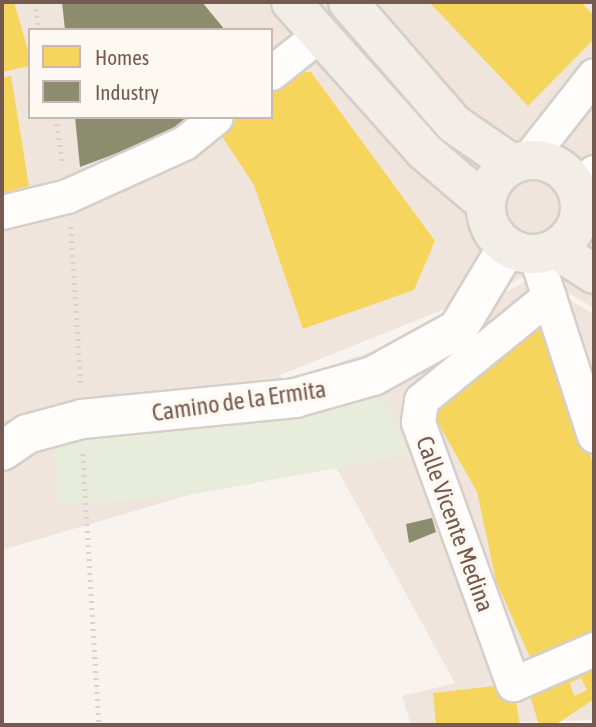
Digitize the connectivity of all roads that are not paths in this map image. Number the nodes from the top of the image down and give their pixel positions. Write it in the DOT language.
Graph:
graph roads {
  1 [pos="291,2"];
  2 [pos="348,2"];
  3 [pos="320,34"];
  4 [pos="273,71"];
  5 [pos="594,75"];
  6 [pos="214,119"];
  7 [pos="519,162"];
  8 [pos="587,198"];
  9 [pos="485,203"];
  10 [pos="2,212"];
  11 [pos="533,250"];
  12 [pos="594,274"];
  13 [pos="549,296"];
  14 [pos="594,436"];
  15 [pos="2,451"];
  16 [pos="594,649"];
  1 -- 3 [label="main road"];
  2 -- 7 [label="main road"];
  3 -- 4 [label="street"];
  3 -- 9 [label="main road"];
  5 -- 7 [label="street"];
  6 -- 10 [label="street"];
  7 -- 8 [label="main road"];
  7 -- 9 [label="main road"];
  8 -- 11 [label="main road"];
  9 -- 11 [label="main road"];
  11 -- 12 [label="main road"];
  11 -- 13 [label="street"];
  11 -- 15 [label="main road, Camino de la Ermita"];
  13 -- 14 [label="street"];
  13 -- 16 [label="street, Calle Vicente Medina"];
}
